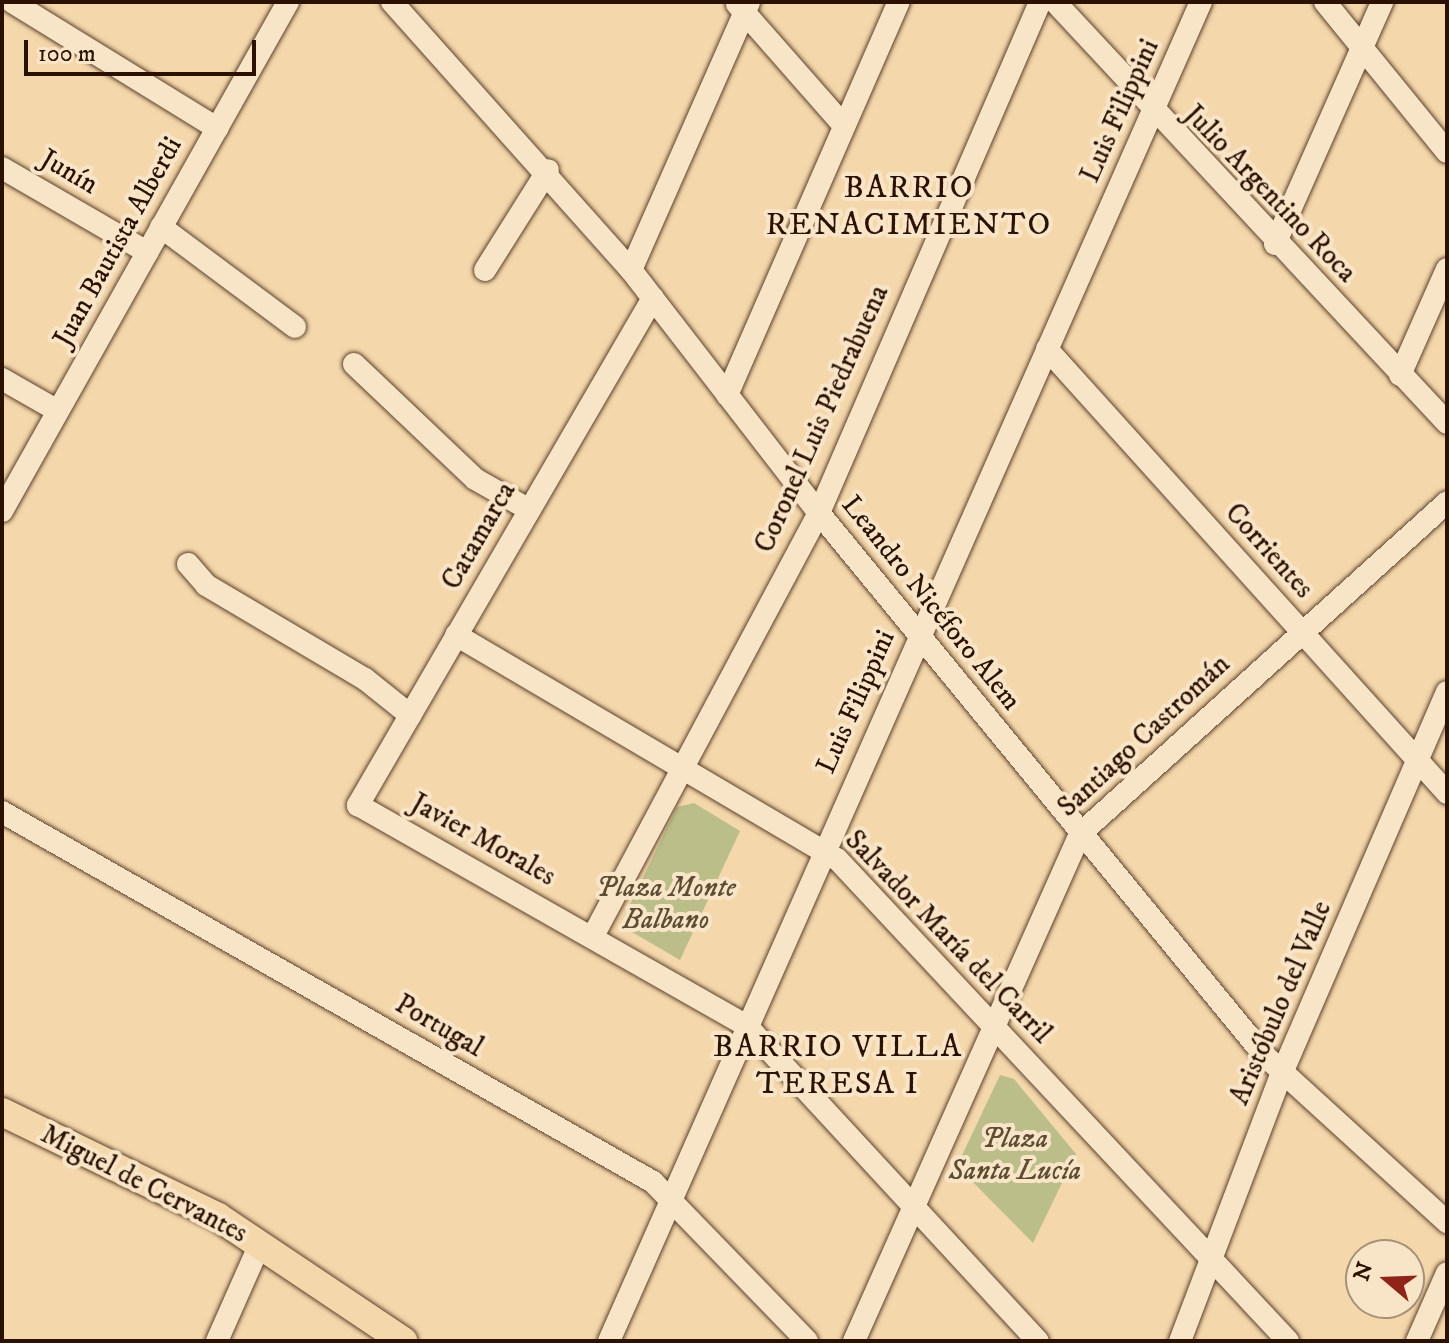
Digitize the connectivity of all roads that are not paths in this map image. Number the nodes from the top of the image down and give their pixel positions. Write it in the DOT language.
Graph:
graph roads {
  1 [pos="12,2"];
  2 [pos="288,2"];
  3 [pos="392,2"];
  4 [pos="899,2"];
  5 [pos="1040,2"];
  6 [pos="1055,2"];
  7 [pos="1201,2"];
  8 [pos="1325,2"];
  9 [pos="1382,2"];
  10 [pos="743,5"];
  11 [pos="1362,46"];
  12 [pos="1152,113"];
  13 [pos="844,126"];
  14 [pos="217,128"];
  15 [pos="1447,152"];
  16 [pos="2,168"];
  17 [pos="548,170"];
  18 [pos="161,227"];
  19 [pos="1275,244"];
  20 [pos="147,252"];
  21 [pos="1447,269"];
  22 [pos="485,270"];
  23 [pos="631,270"];
  24 [pos="653,298"];
  25 [pos="295,327"];
  26 [pos="1047,349"];
  27 [pos="354,364"];
  28 [pos="1400,375"];
  29 [pos="2,379"];
  30 [pos="727,395"];
  31 [pos="58,411"];
  32 [pos="1447,423"];
  33 [pos="1447,502"];
  34 [pos="528,509"];
  35 [pos="2,511"];
  36 [pos="819,513"];
  37 [pos="188,564"];
  38 [pos="1300,631"];
  39 [pos="456,635"];
  40 [pos="918,635"];
  41 [pos="1447,692"];
  42 [pos="410,715"];
  43 [pos="1418,761"];
  44 [pos="684,765"];
  45 [pos="1447,793"];
  46 [pos="358,805"];
  47 [pos="2,812"];
  48 [pos="1080,834"];
  49 [pos="825,849"];
  50 [pos="593,936"];
  51 [pos="747,1026"];
  52 [pos="993,1027"];
  53 [pos="1282,1073"];
  54 [pos="2,1112"];
  55 [pos="673,1196"];
  56 [pos="914,1204"];
  57 [pos="1447,1222"];
  58 [pos="260,1244"];
  59 [pos="1210,1260"];
  60 [pos="1447,1273"];
  61 [pos="217,1341"];
  62 [pos="403,1341"];
  63 [pos="609,1341"];
  64 [pos="807,1341"];
  65 [pos="854,1341"];
  66 [pos="1038,1341"];
  67 [pos="1180,1341"];
  68 [pos="1288,1341"];
  69 [pos="1417,1341"];
  1 -- 14 [label="street"];
  2 -- 14 [label="street, Juan Bautista Alberdi"];
  3 -- 17 [label="street, Leandro Nicéforo Alem"];
  4 -- 13 [label="street"];
  5 -- 36 [label="street, Coronel Luis Piedrabuena"];
  6 -- 12 [label="street, Julio Argentino Roca"];
  7 -- 12 [label="street, Luis Filippini"];
  8 -- 11 [label="street"];
  9 -- 11 [label="street"];
  10 -- 13 [label="street"];
  10 -- 23 [label="street"];
  11 -- 15 [label="street"];
  11 -- 19 [label="street"];
  12 -- 19 [label="street, Julio Argentino Roca"];
  12 -- 26 [label="street, Luis Filippini"];
  13 -- 30 [label="street"];
  14 -- 18 [label="street, Juan Bautista Alberdi"];
  16 -- 20 [label="street, Junín"];
  17 -- 22 [label="street"];
  17 -- 23 [label="street, Leandro Nicéforo Alem"];
  18 -- 20 [label="street, Juan Bautista Alberdi"];
  18 -- 25 [label="street"];
  19 -- 28 [label="street, Julio Argentino Roca"];
  20 -- 31 [label="street, Juan Bautista Alberdi"];
  21 -- 28 [label="street"];
  23 -- 24 [label="street, Leandro Nicéforo Alem"];
  24 -- 30 [label="street, Leandro Nicéforo Alem"];
  24 -- 34 [label="street, Catamarca"];
  26 -- 38 [label="street, Corrientes"];
  26 -- 40 [label="street, Luis Filippini"];
  27 -- 34 [label="street"];
  28 -- 32 [label="street, Julio Argentino Roca"];
  29 -- 31 [label="street"];
  30 -- 36 [label="street, Leandro Nicéforo Alem"];
  31 -- 35 [label="street, Juan Bautista Alberdi"];
  33 -- 38 [label="street, Santiago Castromán"];
  34 -- 39 [label="street, Catamarca"];
  36 -- 40 [label="street, Leandro Nicéforo Alem"];
  36 -- 44 [label="street, Coronel Luis Piedrabuena"];
  37 -- 42 [label="street"];
  38 -- 43 [label="street, Corrientes"];
  38 -- 48 [label="street, Santiago Castromán"];
  39 -- 42 [label="street, Catamarca"];
  39 -- 44 [label="street, Salvador María del Carril"];
  40 -- 48 [label="street, Leandro Nicéforo Alem"];
  40 -- 49 [label="street, Luis Filippini"];
  41 -- 43 [label="street, Aristóbulo del Valle"];
  42 -- 46 [label="street, Catamarca"];
  43 -- 45 [label="street, Corrientes"];
  43 -- 53 [label="street, Aristóbulo del Valle"];
  44 -- 49 [label="street, Salvador María del Carril"];
  44 -- 50 [label="street, Coronel Luis Piedrabuena"];
  46 -- 50 [label="street, Javier Morales"];
  47 -- 55 [label="street, Portugal"];
  48 -- 52 [label="street, Santiago Castromán"];
  48 -- 53 [label="street, Leandro Nicéforo Alem"];
  49 -- 51 [label="street, Luis Filippini"];
  49 -- 52 [label="street, Salvador María del Carril"];
  50 -- 51 [label="street, Javier Morales"];
  51 -- 55 [label="street, Luis Filippini"];
  51 -- 56 [label="street, Javier Morales"];
  52 -- 56 [label="street, Santiago Castromán"];
  52 -- 59 [label="street, Salvador María del Carril"];
  53 -- 57 [label="street, Leandro Nicéforo Alem"];
  53 -- 59 [label="street, Aristóbulo del Valle"];
  54 -- 58 [label="main road, Miguel de Cervantes"];
  55 -- 63 [label="street, Luis Filippini"];
  55 -- 64 [label="street, Portugal"];
  56 -- 65 [label="street, Santiago Castromán"];
  56 -- 66 [label="street, Javier Morales"];
  58 -- 61 [label="street"];
  58 -- 62 [label="main road, Miguel de Cervantes"];
  59 -- 67 [label="street, Aristóbulo del Valle"];
  59 -- 68 [label="street, Salvador María del Carril"];
  60 -- 69 [label="street"];
}
